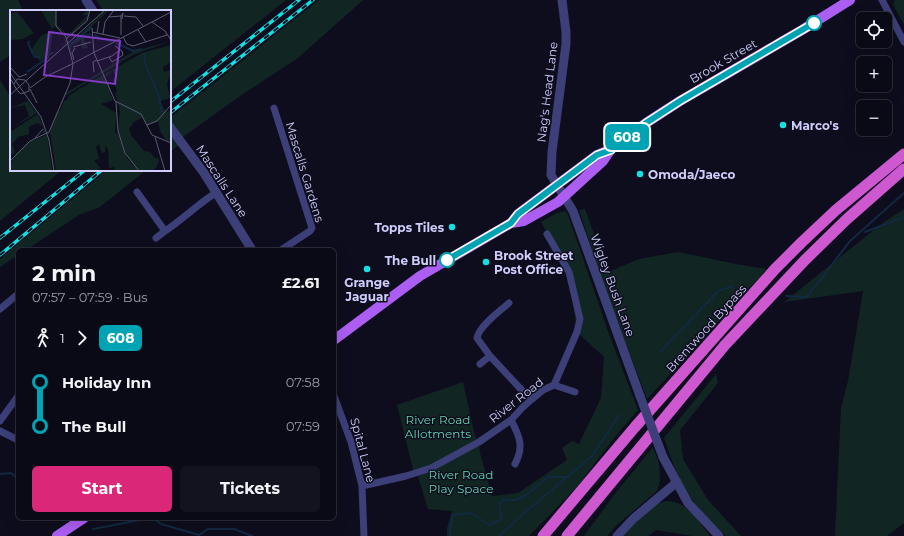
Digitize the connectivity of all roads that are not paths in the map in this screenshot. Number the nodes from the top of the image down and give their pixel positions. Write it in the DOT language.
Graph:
graph roads {
  1 [pos="86,0"];
  2 [pos="562,0"];
  3 [pos="850,0"];
  4 [pos="882,0"];
  5 [pos="91,10"];
  6 [pos="904,42"];
  7 [pos="274,108"];
  8 [pos="172,129"];
  9 [pos="611,150"];
  10 [pos="904,154"];
  11 [pos="904,169"];
  12 [pos="904,179"];
  13 [pos="557,185"];
  14 [pos="137,192"];
  15 [pos="217,192"];
  16 [pos="565,196"];
  17 [pos="847,219"];
  18 [pos="511,223"];
  19 [pos="165,231"];
  20 [pos="548,234"];
  21 [pos="156,238"];
  22 [pos="251,248"];
  23 [pos="284,248"];
  24 [pos="16,296"];
  25 [pos="509,304"];
  26 [pos="0,310"];
  27 [pos="336,339"];
  28 [pos="490,356"];
  29 [pos="480,364"];
  30 [pos="554,385"];
  31 [pos="575,392"];
  32 [pos="16,399"];
  33 [pos="531,400"];
  34 [pos="336,401"];
  35 [pos="511,420"];
  36 [pos="0,421"];
  37 [pos="0,431"];
  38 [pos="16,439"];
  39 [pos="515,464"];
  40 [pos="677,482"];
  41 [pos="362,486"];
  42 [pos="81,520"];
  43 [pos="57,536"];
  44 [pos="364,536"];
  45 [pos="543,536"];
  46 [pos="566,536"];
  47 [pos="617,536"];
  48 [pos="719,536"];
  1 -- 5 [label="street"];
  2 -- 13 [label="street, Nag's Head Lane"];
  3 -- 9 [label="main road, Brook Street"];
  4 -- 6 [label="street"];
  7 -- 23 [label="street, Mascalls Gardens"];
  8 -- 15 [label="street, Mascalls Lane"];
  9 -- 13 [label="main road, Brook Street"];
  9 -- 16 [label="main road, Brook Street"];
  10 -- 45 [label="highway, Brentwood Bypass"];
  11 -- 17 [label="highway"];
  12 -- 17 [label="highway"];
  13 -- 16 [label="street, Wigley Bush Lane"];
  13 -- 18 [label="main road, Brook Street"];
  14 -- 19 [label="street"];
  15 -- 19 [label="street"];
  15 -- 22 [label="street, Mascalls Lane"];
  16 -- 18 [label="main road, Brook Street"];
  16 -- 40 [label="street, Wigley Bush Lane, bridge"];
  17 -- 46 [label="highway"];
  18 -- 27 [label="main road, Brook Street"];
  19 -- 21 [label="street"];
  20 -- 30 [label="street"];
  24 -- 26 [label="street"];
  25 -- 28 [label="street"];
  28 -- 29 [label="street"];
  28 -- 33 [label="street"];
  30 -- 31 [label="street, River Road"];
  30 -- 33 [label="street, River Road"];
  32 -- 36 [label="street"];
  33 -- 35 [label="street, River Road"];
  34 -- 41 [label="street, Spital Lane"];
  35 -- 39 [label="street"];
  35 -- 41 [label="street, River Road"];
  37 -- 38 [label="street"];
  40 -- 47 [label="street"];
  40 -- 48 [label="street"];
  41 -- 44 [label="street, Spital Lane"];
  42 -- 43 [label="main road"];
}
